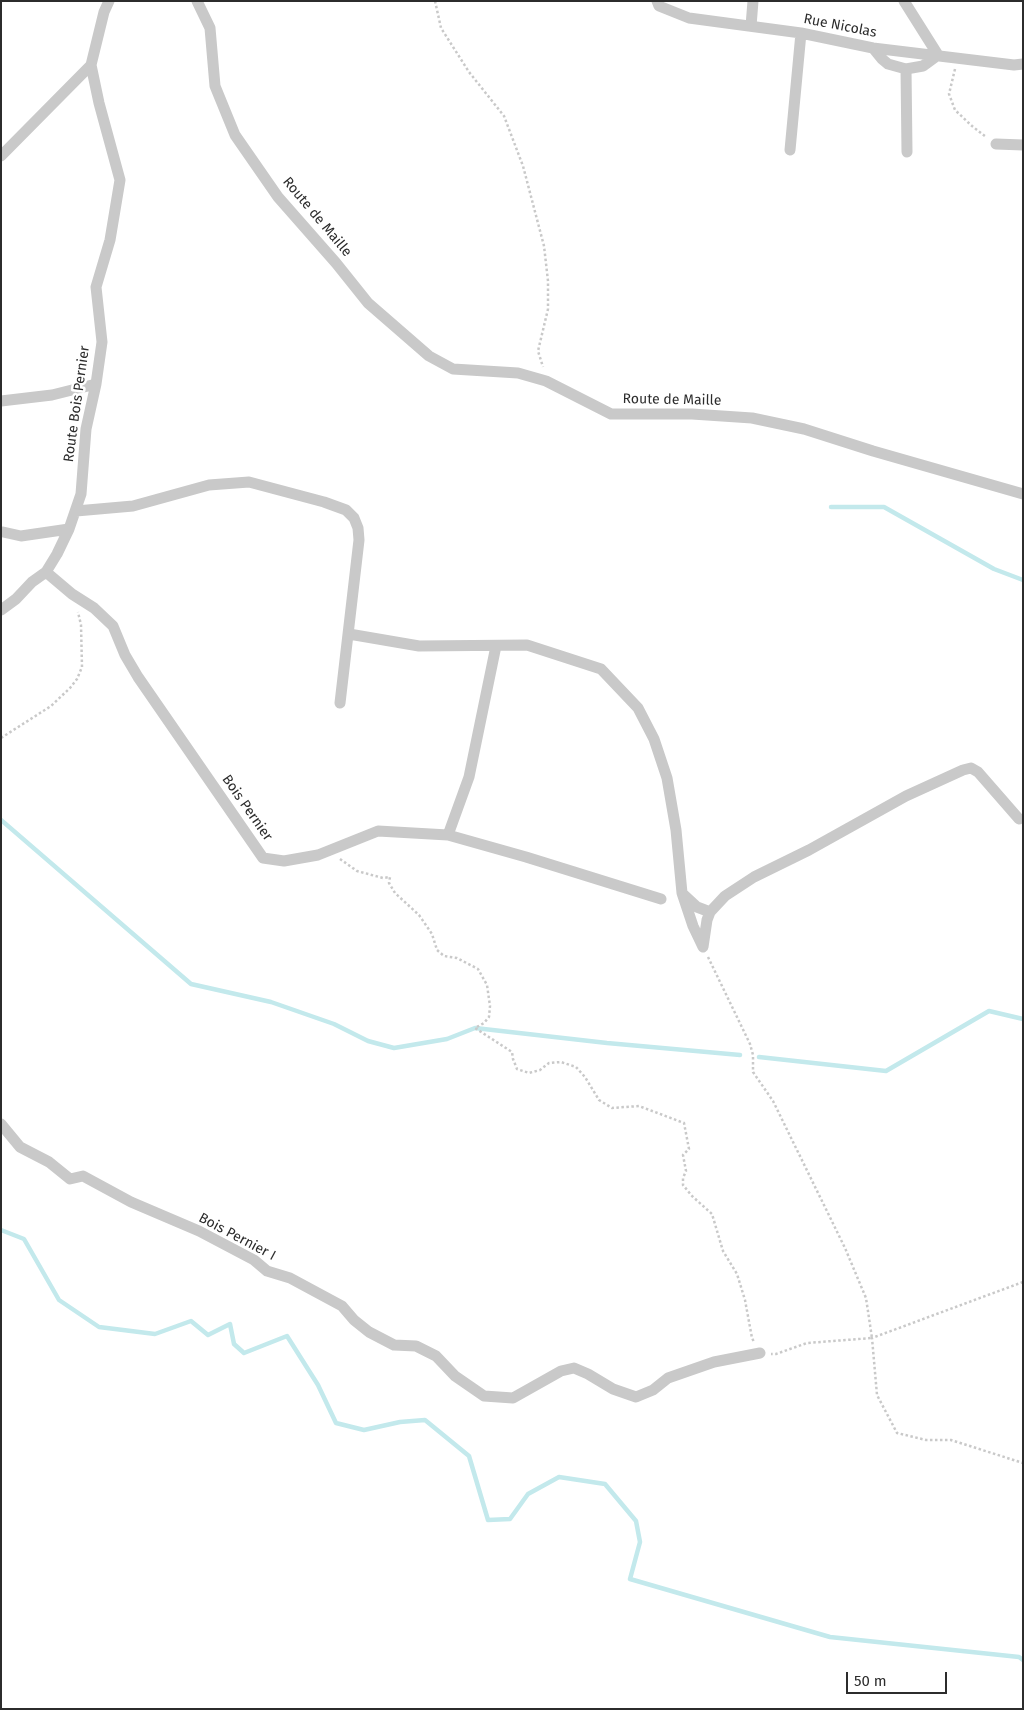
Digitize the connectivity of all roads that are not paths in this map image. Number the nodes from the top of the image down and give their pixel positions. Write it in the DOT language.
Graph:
graph roads {
  1 [pos="109,1"];
  2 [pos="197,1"];
  3 [pos="657,1"];
  4 [pos="753,1"];
  5 [pos="904,1"];
  6 [pos="751,26"];
  7 [pos="801,33"];
  8 [pos="873,48"];
  9 [pos="938,55"];
  10 [pos="1023,64"];
  11 [pos="91,66"];
  12 [pos="906,69"];
  13 [pos="996,144"];
  14 [pos="1023,145"];
  15 [pos="790,150"];
  16 [pos="907,152"];
  17 [pos="1,156"];
  18 [pos="96,384"];
  19 [pos="1,401"];
  20 [pos="1023,494"];
  21 [pos="76,511"];
  22 [pos="69,529"];
  23 [pos="4,532"];
  24 [pos="46,572"];
  25 [pos="1,610"];
  26 [pos="349,634"];
  27 [pos="496,646"];
  28 [pos="340,703"];
  29 [pos="1019,819"];
  30 [pos="448,835"];
  31 [pos="682,893"];
  32 [pos="661,899"];
  33 [pos="710,912"];
  34 [pos="1,1124"];
  35 [pos="760,1353"];
  1 -- 11 [label="street, Route Bois Pernier"];
  2 -- 20 [label="street, Route de Maille"];
  3 -- 6 [label="street, Rue Nicolas"];
  4 -- 6 [label="street"];
  5 -- 9 [label="street"];
  6 -- 7 [label="street, Rue Nicolas"];
  7 -- 8 [label="street, Rue Nicolas"];
  7 -- 15 [label="street"];
  8 -- 9 [label="street, Rue Nicolas"];
  8 -- 12 [label="street"];
  9 -- 10 [label="street, Rue Nicolas"];
  9 -- 12 [label="street"];
  11 -- 17 [label="street"];
  11 -- 18 [label="street, Route Bois Pernier"];
  12 -- 16 [label="street"];
  13 -- 14 [label="street"];
  18 -- 19 [label="street"];
  18 -- 21 [label="street, Route Bois Pernier"];
  21 -- 22 [label="street, Route Bois Pernier"];
  21 -- 26 [label="street"];
  22 -- 23 [label="street"];
  22 -- 24 [label="street, Route Bois Pernier"];
  24 -- 25 [label="street"];
  24 -- 30 [label="street, Bois Pernier"];
  26 -- 27 [label="street"];
  26 -- 28 [label="street"];
  27 -- 30 [label="street"];
  27 -- 31 [label="street"];
  29 -- 33 [label="street"];
  30 -- 32 [label="street, Bois Pernier"];
  31 -- 33 [label="street"];
  31 -- 33 [label="street"];
  34 -- 35 [label="street, Bois Pernier I"];
}
